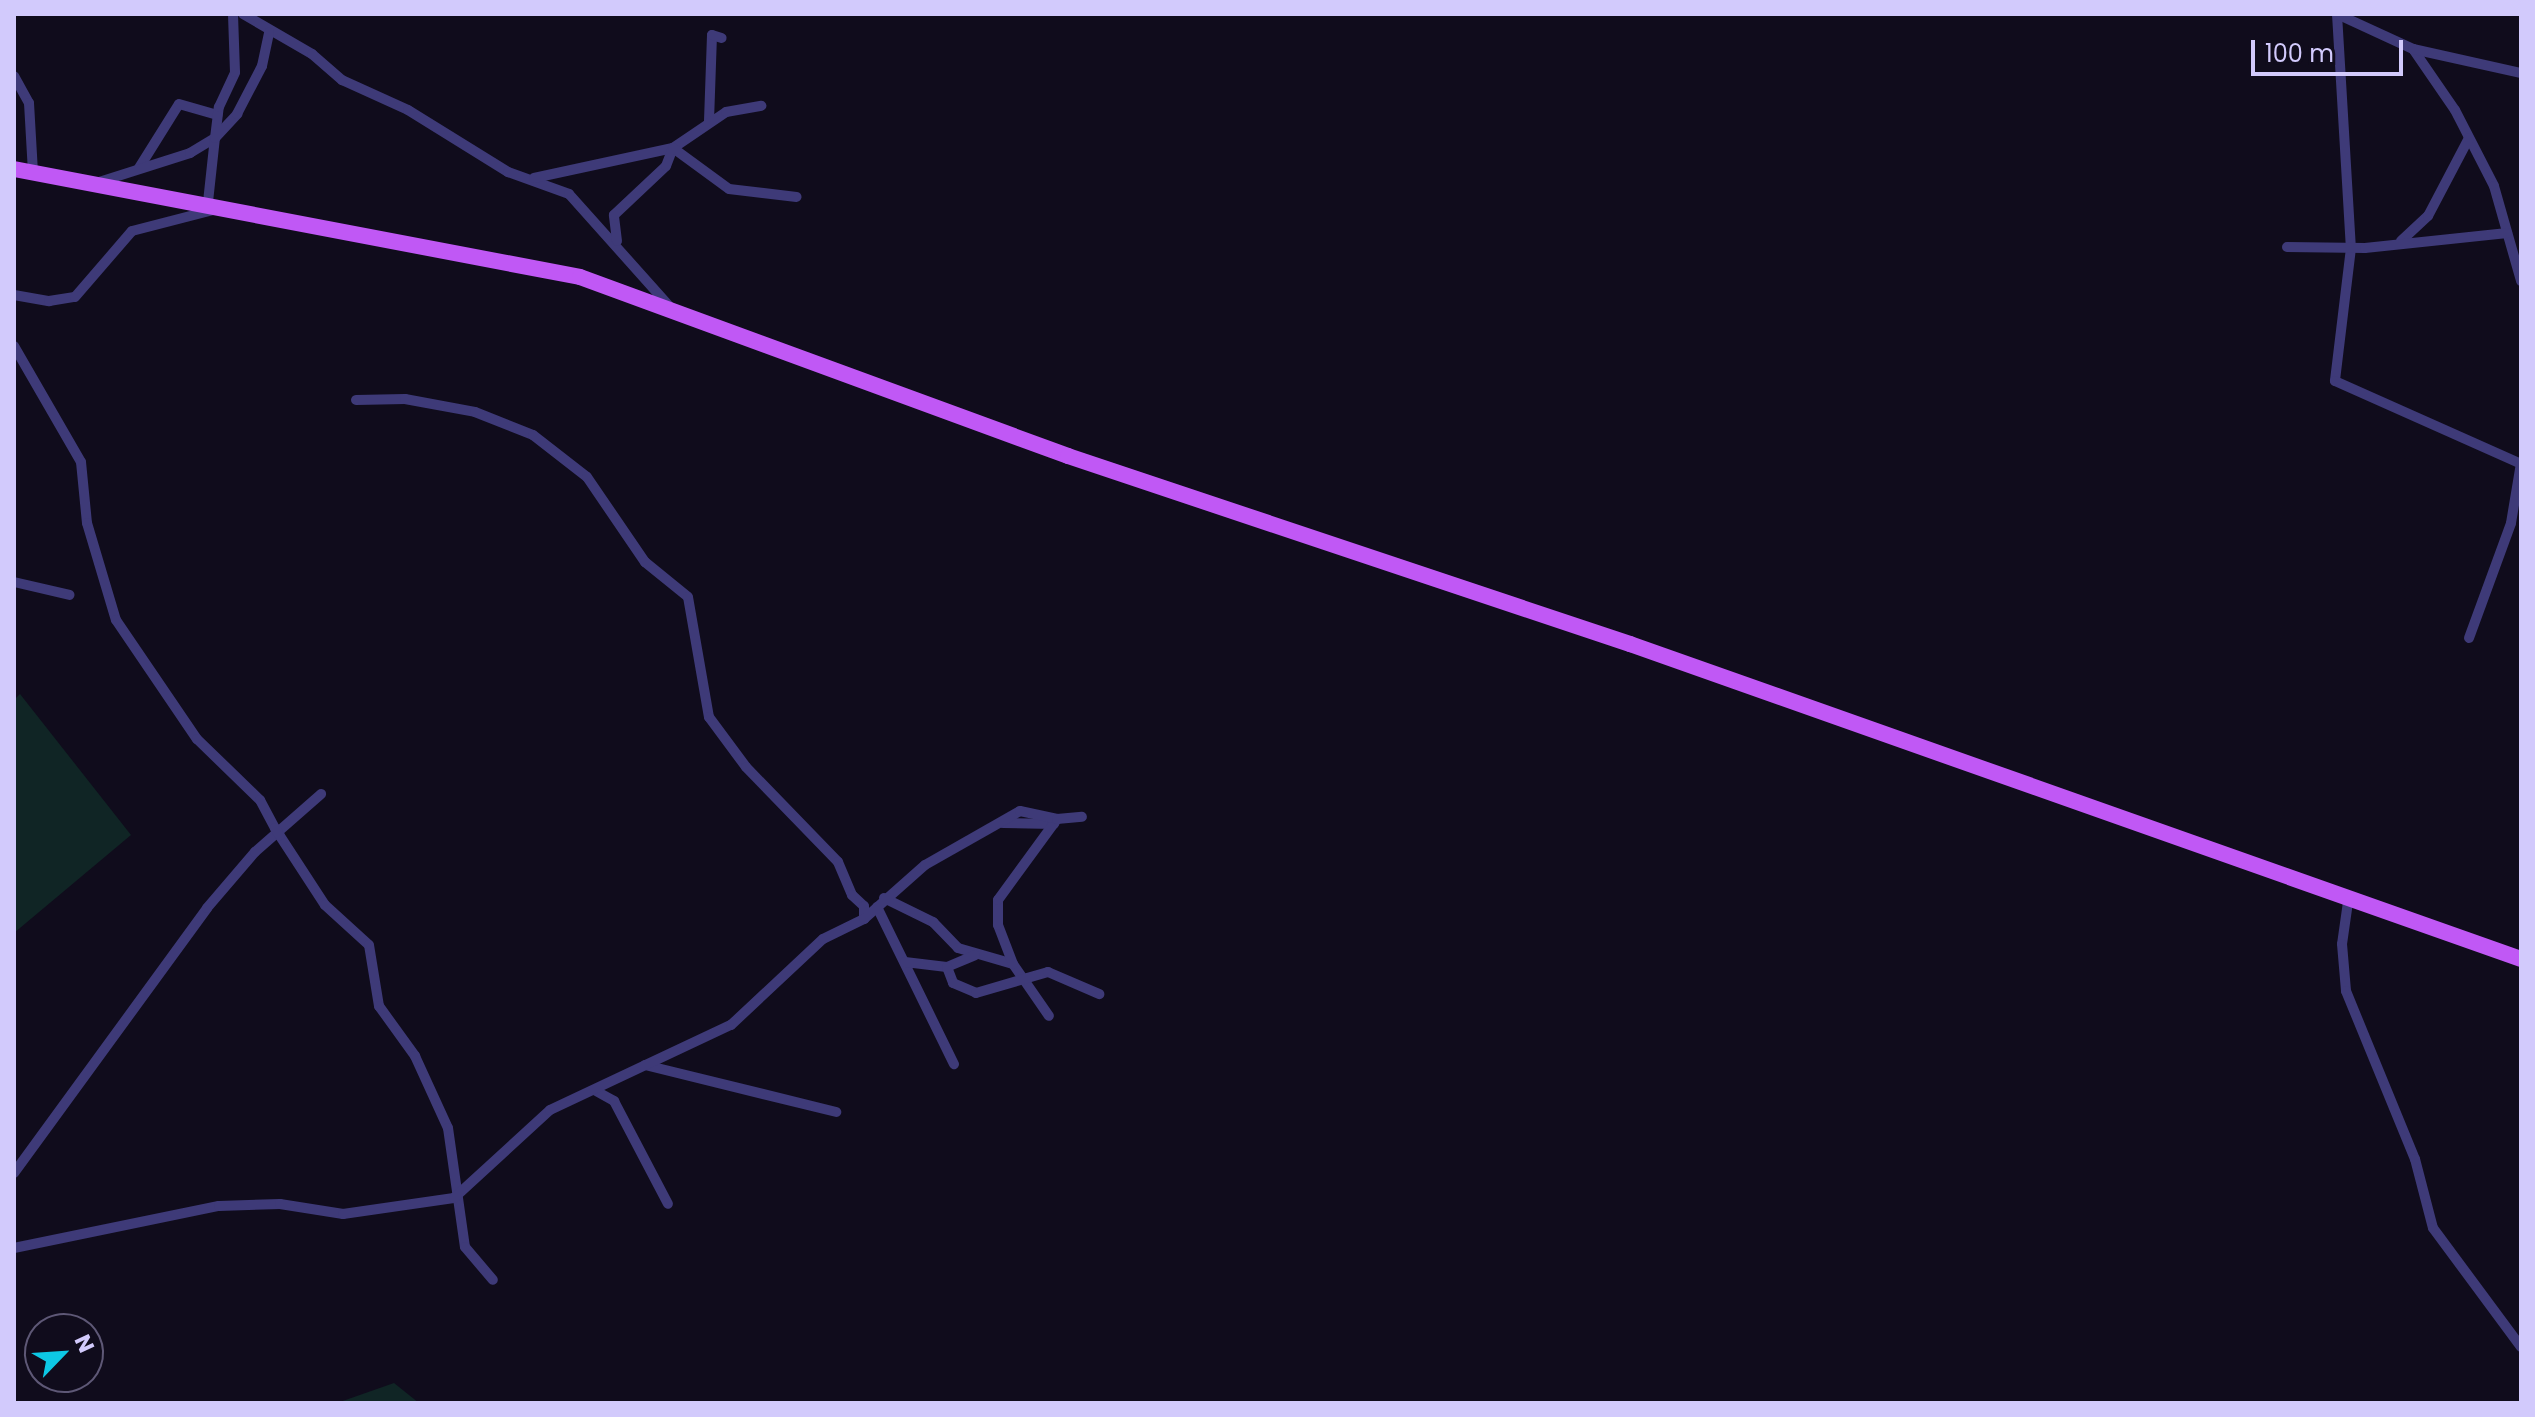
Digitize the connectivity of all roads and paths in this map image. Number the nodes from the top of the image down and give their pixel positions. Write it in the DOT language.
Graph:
graph roads {
  1 [pos="233,14"];
  2 [pos="243,14"];
  3 [pos="2337,14"];
  4 [pos="269,33"];
  5 [pos="722,38"];
  6 [pos="2413,49"];
  7 [pos="2521,73"];
  8 [pos="14,76"];
  9 [pos="761,106"];
  10 [pos="217,115"];
  11 [pos="709,121"];
  12 [pos="215,138"];
  13 [pos="2469,138"];
  14 [pos="673,148"];
  15 [pos="139,168"];
  16 [pos="14,169"];
  17 [pos="33,172"];
  18 [pos="520,177"];
  19 [pos="96,183"];
  20 [pos="797,197"];
  21 [pos="208,202"];
  22 [pos="226,206"];
  23 [pos="2507,233"];
  24 [pos="2401,241"];
  25 [pos="617,243"];
  26 [pos="2287,247"];
  27 [pos="2351,248"];
  28 [pos="2521,281"];
  29 [pos="14,295"];
  30 [pos="672,309"];
  31 [pos="14,346"];
  32 [pos="356,400"];
  33 [pos="2521,464"];
  34 [pos="14,582"];
  35 [pos="70,595"];
  36 [pos="2469,638"];
  37 [pos="321,794"];
  38 [pos="1082,817"];
  39 [pos="1055,822"];
  40 [pos="884,898"];
  41 [pos="2348,902"];
  42 [pos="877,907"];
  43 [pos="864,919"];
  44 [pos="975,955"];
  45 [pos="2521,959"];
  46 [pos="905,962"];
  47 [pos="1013,964"];
  48 [pos="947,967"];
  49 [pos="1019,977"];
  50 [pos="1099,994"];
  51 [pos="1049,1016"];
  52 [pos="954,1064"];
  53 [pos="645,1065"];
  54 [pos="596,1091"];
  55 [pos="836,1112"];
  56 [pos="14,1173"];
  57 [pos="454,1198"];
  58 [pos="668,1204"];
  59 [pos="14,1248"];
  60 [pos="493,1280"];
  61 [pos="2521,1347"];
  1 -- 10 [label="street"];
  2 -- 4 [label="street"];
  3 -- 6 [label="street"];
  3 -- 27 [label="street"];
  4 -- 12 [label="street"];
  4 -- 18 [label="street"];
  5 -- 11 [label="street"];
  6 -- 7 [label="street"];
  6 -- 13 [label="street"];
  8 -- 17 [label="street"];
  9 -- 11 [label="street"];
  10 -- 12 [label="street"];
  10 -- 15 [label="street"];
  11 -- 14 [label="street"];
  12 -- 15 [label="street"];
  12 -- 21 [label="street"];
  13 -- 23 [label="street"];
  13 -- 24 [label="street"];
  14 -- 18 [label="street"];
  14 -- 20 [label="street"];
  14 -- 25 [label="street"];
  15 -- 19 [label="street"];
  16 -- 17 [label="main road"];
  17 -- 19 [label="main road"];
  18 -- 25 [label="street"];
  19 -- 21 [label="main road"];
  21 -- 22 [label="main road"];
  22 -- 29 [label="street"];
  22 -- 30 [label="main road"];
  23 -- 24 [label="street"];
  23 -- 28 [label="street"];
  24 -- 27 [label="street"];
  25 -- 30 [label="street"];
  26 -- 27 [label="street"];
  27 -- 33 [label="street"];
  30 -- 41 [label="main road"];
  31 -- 57 [label="street"];
  32 -- 43 [label="street"];
  33 -- 36 [label="street"];
  34 -- 35 [label="street"];
  37 -- 56 [label="street"];
  38 -- 39 [label="street"];
  39 -- 40 [label="street"];
  39 -- 47 [label="street"];
  40 -- 42 [label="street"];
  40 -- 44 [label="street"];
  41 -- 45 [label="main road"];
  41 -- 61 [label="street"];
  42 -- 43 [label="street"];
  42 -- 46 [label="street"];
  43 -- 53 [label="street"];
  44 -- 47 [label="street"];
  44 -- 48 [label="street"];
  46 -- 48 [label="street"];
  46 -- 52 [label="street"];
  47 -- 49 [label="street"];
  48 -- 49 [label="street"];
  49 -- 50 [label="street"];
  49 -- 51 [label="street"];
  53 -- 54 [label="street"];
  53 -- 55 [label="street"];
  54 -- 57 [label="street"];
  54 -- 58 [label="street"];
  57 -- 59 [label="street"];
  57 -- 60 [label="street"];
}
